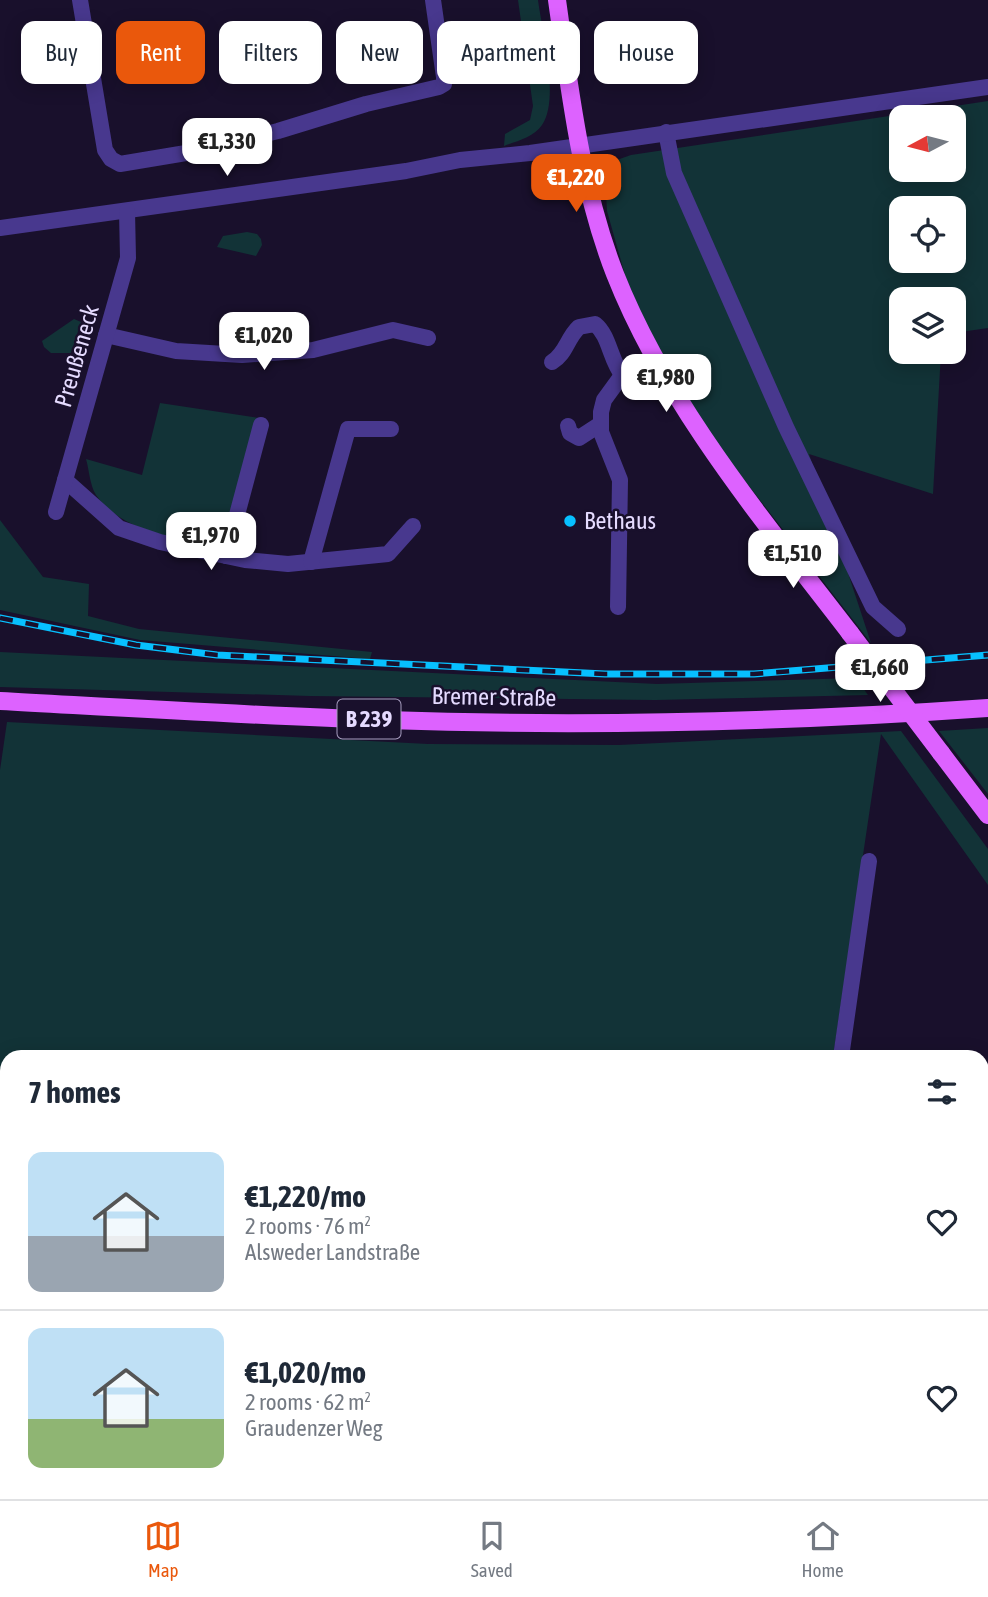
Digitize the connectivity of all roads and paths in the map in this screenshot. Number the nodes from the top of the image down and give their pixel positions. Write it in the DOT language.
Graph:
graph roads {
  1 [pos="80,0"];
  2 [pos="433,0"];
  3 [pos="557,0"];
  4 [pos="988,87"];
  5 [pos="666,132"];
  6 [pos="579,144"];
  7 [pos="127,211"];
  8 [pos="0,228"];
  9 [pos="106,335"];
  10 [pos="428,338"];
  11 [pos="654,357"];
  12 [pos="552,362"];
  13 [pos="623,376"];
  14 [pos="261,425"];
  15 [pos="599,425"];
  16 [pos="568,426"];
  17 [pos="391,429"];
  18 [pos="65,480"];
  19 [pos="56,512"];
  20 [pos="413,526"];
  21 [pos="226,556"];
  22 [pos="311,562"];
  23 [pos="618,607"];
  24 [pos="898,629"];
  25 [pos="0,701"];
  26 [pos="988,708"];
  27 [pos="988,815"];
  28 [pos="869,860"];
  29 [pos="842,1050"];
  1 -- 2 [label="street"];
  3 -- 6 [label="main road"];
  4 -- 5 [label="street"];
  5 -- 6 [label="street"];
  5 -- 24 [label="street"];
  6 -- 7 [label="street"];
  6 -- 11 [label="main road"];
  7 -- 8 [label="street"];
  7 -- 9 [label="street, Preußeneck"];
  9 -- 10 [label="street"];
  9 -- 18 [label="street, Preußeneck"];
  11 -- 13 [label="street"];
  11 -- 27 [label="main road, bridge"];
  12 -- 13 [label="street"];
  13 -- 15 [label="street"];
  14 -- 21 [label="street"];
  15 -- 16 [label="street"];
  15 -- 23 [label="street"];
  17 -- 22 [label="street"];
  18 -- 19 [label="street, Preußeneck"];
  18 -- 21 [label="street"];
  20 -- 22 [label="street"];
  21 -- 22 [label="street"];
  25 -- 26 [label="main road, Bremer Straße / B 239"];
  28 -- 29 [label="street"];
}
